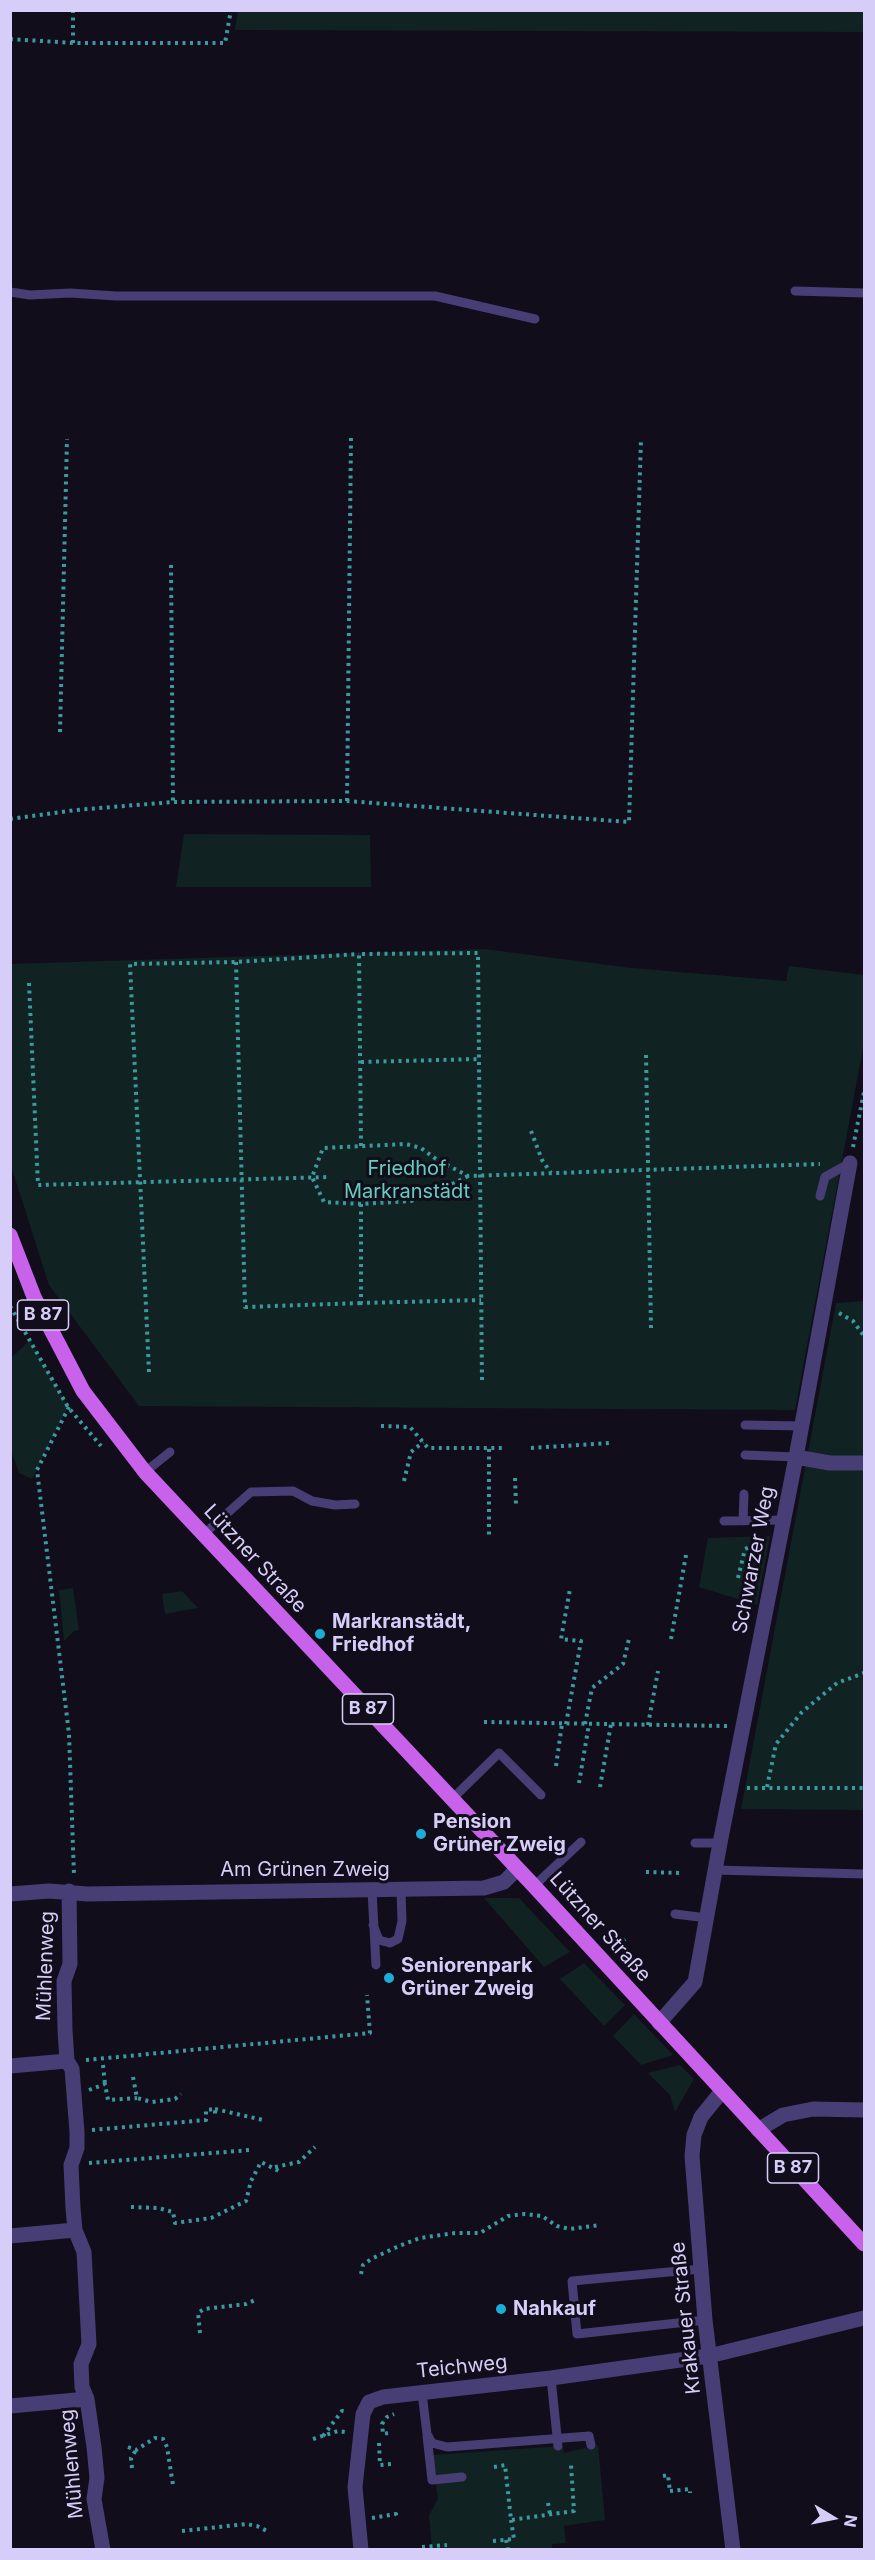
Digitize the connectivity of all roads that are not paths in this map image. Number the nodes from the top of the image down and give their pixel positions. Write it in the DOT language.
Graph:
graph roads {
  1 [pos="795,291"];
  2 [pos="10,292"];
  3 [pos="864,293"];
  4 [pos="535,320"];
  5 [pos="850,1163"];
  6 [pos="820,1196"];
  7 [pos="10,1235"];
  8 [pos="745,1425"];
  9 [pos="802,1426"];
  10 [pos="170,1452"];
  11 [pos="745,1455"];
  12 [pos="796,1457"];
  13 [pos="864,1463"];
  14 [pos="145,1472"];
  15 [pos="744,1494"];
  16 [pos="355,1504"];
  17 [pos="724,1521"];
  18 [pos="744,1521"];
  19 [pos="784,1521"];
  20 [pos="204,1534"];
  21 [pos="541,1796"];
  22 [pos="451,1800"];
  23 [pos="581,1842"];
  24 [pos="695,1843"];
  25 [pos="720,1843"];
  26 [pos="517,1869"];
  27 [pos="715,1870"];
  28 [pos="864,1874"];
  29 [pos="534,1886"];
  30 [pos="401,1890"];
  31 [pos="69,1891"];
  32 [pos="372,1891"];
  33 [pos="10,1894"];
  34 [pos="675,1914"];
  35 [pos="707,1918"];
  36 [pos="373,1925"];
  37 [pos="376,1965"];
  38 [pos="659,2023"];
  39 [pos="67,2061"];
  40 [pos="10,2066"];
  41 [pos="722,2091"];
  42 [pos="864,2110"];
  43 [pos="758,2130"];
  44 [pos="75,2230"];
  45 [pos="10,2236"];
  46 [pos="864,2244"];
  47 [pos="701,2269"];
  48 [pos="864,2318"];
  49 [pos="705,2320"];
  50 [pos="709,2356"];
  51 [pos="551,2378"];
  52 [pos="87,2398"];
  53 [pos="422,2399"];
  54 [pos="10,2406"];
  55 [pos="427,2434"];
  56 [pos="558,2443"];
  57 [pos="591,2445"];
  58 [pos="462,2476"];
  59 [pos="103,2550"];
  60 [pos="361,2550"];
  61 [pos="733,2550"];
  1 -- 3 [label="lane"];
  2 -- 4 [label="lane"];
  5 -- 6 [label="lane"];
  5 -- 9 [label="street, Schwarzer Weg"];
  7 -- 14 [label="main road, Lützner Straße / B 87"];
  8 -- 9 [label="lane"];
  9 -- 12 [label="street, Schwarzer Weg"];
  10 -- 14 [label="lane"];
  11 -- 12 [label="lane"];
  12 -- 13 [label="street"];
  12 -- 19 [label="street, Schwarzer Weg"];
  14 -- 20 [label="main road, Lützner Straße / B 87"];
  15 -- 18 [label="lane"];
  16 -- 20 [label="lane"];
  17 -- 18 [label="lane"];
  18 -- 19 [label="lane"];
  19 -- 25 [label="street, Schwarzer Weg"];
  20 -- 22 [label="main road, Lützner Straße / B 87"];
  21 -- 22 [label="lane"];
  22 -- 26 [label="main road, Lützner Straße / B 87"];
  23 -- 29 [label="lane"];
  24 -- 25 [label="lane"];
  25 -- 27 [label="street, Schwarzer Weg"];
  26 -- 29 [label="main road, Lützner Straße / B 87"];
  26 -- 30 [label="street, Am Grünen Zweig"];
  27 -- 28 [label="lane"];
  27 -- 35 [label="street, Schwarzer Weg"];
  29 -- 38 [label="main road, Lützner Straße / B 87"];
  30 -- 32 [label="street, Am Grünen Zweig"];
  30 -- 36 [label="lane"];
  31 -- 32 [label="street, Am Grünen Zweig"];
  31 -- 33 [label="street, Am Grünen Zweig"];
  31 -- 39 [label="street, Mühlenweg"];
  32 -- 36 [label="lane"];
  34 -- 35 [label="lane"];
  35 -- 38 [label="street, Schwarzer Weg"];
  36 -- 37 [label="lane"];
  38 -- 41 [label="main road, Lützner Straße / B 87"];
  39 -- 40 [label="street"];
  39 -- 44 [label="street, Mühlenweg"];
  41 -- 43 [label="main road, Lützner Straße / B 87"];
  41 -- 47 [label="street, Krakauer Straße"];
  42 -- 43 [label="street"];
  43 -- 46 [label="main road, Lützner Straße / B 87"];
  44 -- 45 [label="street"];
  44 -- 52 [label="street, Mühlenweg"];
  47 -- 49 [label="street, Krakauer Straße"];
  47 -- 49 [label="lane"];
  48 -- 50 [label="street, Teichweg"];
  49 -- 50 [label="street, Krakauer Straße"];
  50 -- 51 [label="street, Teichweg"];
  50 -- 61 [label="street, Krakauer Straße"];
  51 -- 53 [label="street, Teichweg"];
  51 -- 56 [label="lane"];
  52 -- 54 [label="street"];
  52 -- 59 [label="street, Mühlenweg"];
  53 -- 55 [label="lane"];
  53 -- 60 [label="street, Teichweg"];
  55 -- 56 [label="lane"];
  55 -- 58 [label="lane"];
  56 -- 57 [label="lane"];
}
